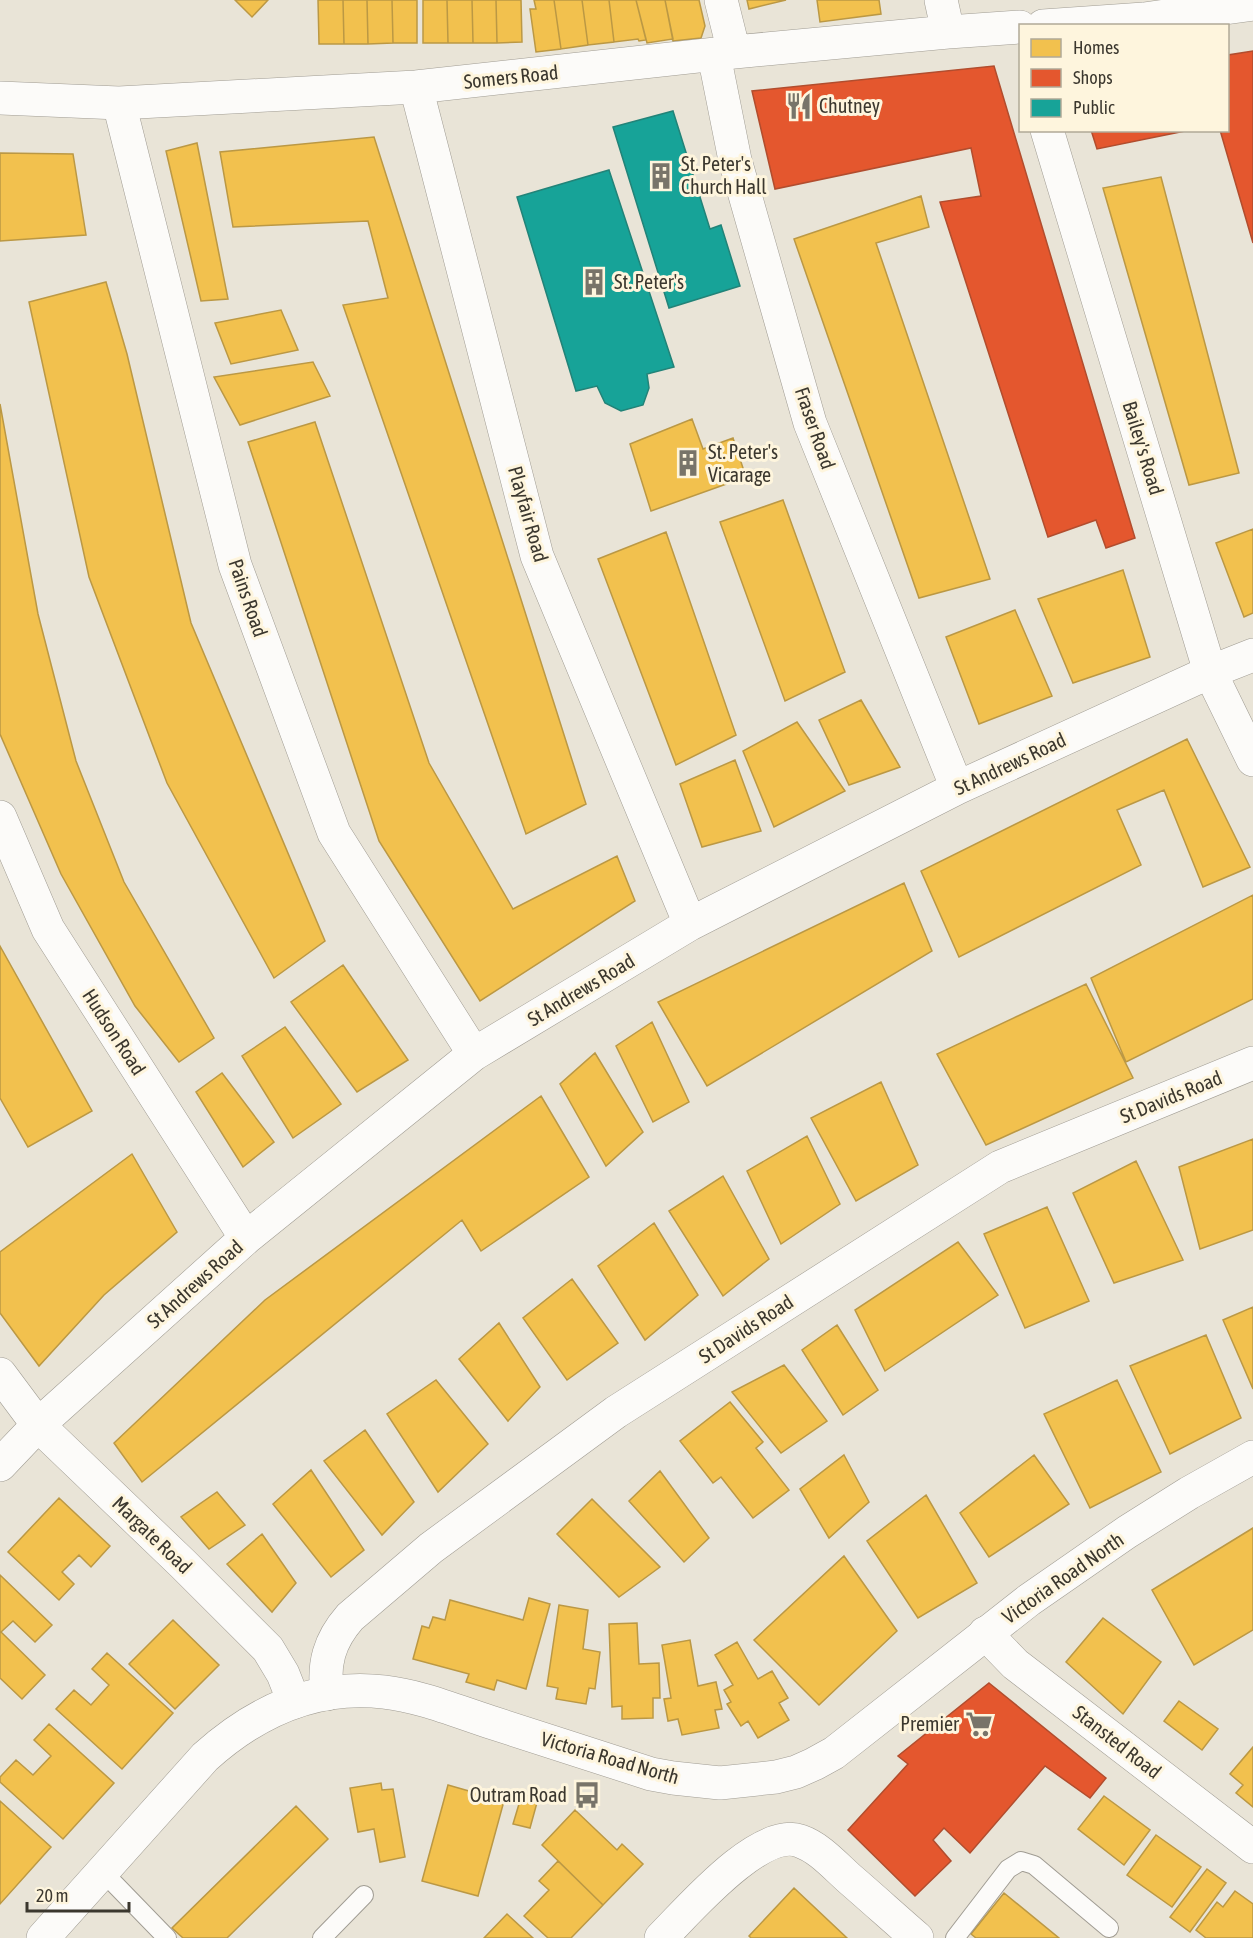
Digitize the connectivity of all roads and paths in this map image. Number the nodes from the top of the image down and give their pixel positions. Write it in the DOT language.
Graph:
graph roads {
  1 [pos="721,0"];
  2 [pos="941,0"];
  3 [pos="1253,4"];
  4 [pos="1142,10"];
  5 [pos="1060,24"];
  6 [pos="1019,30"];
  7 [pos="948,32"];
  8 [pos="724,53"];
  9 [pos="416,87"];
  10 [pos="0,98"];
  11 [pos="119,103"];
  12 [pos="1048,132"];
  13 [pos="1253,655"];
  14 [pos="1210,672"];
  15 [pos="1253,760"];
  16 [pos="957,788"];
  17 [pos="0,817"];
  18 [pos="690,924"];
  19 [pos="474,1054"];
  20 [pos="1253,1064"];
  21 [pos="246,1238"];
  22 [pos="0,1374"];
  23 [pos="38,1425"];
  24 [pos="1253,1457"];
  25 [pos="0,1465"];
  26 [pos="985,1633"];
  27 [pos="327,1694"];
  28 [pos="294,1702"];
  29 [pos="1253,1847"];
  30 [pos="102,1871"];
  31 [pos="364,1896"];
  32 [pos="1109,1928"];
  33 [pos="43,1938"];
  34 [pos="167,1938"];
  35 [pos="322,1938"];
  36 [pos="661,1938"];
  37 [pos="917,1938"];
  38 [pos="955,1938"];
  1 -- 8 [label="street, Fraser Road"];
  2 -- 7 [label="street"];
  3 -- 4 [label="street, Somers Road"];
  4 -- 5 [label="street, Somers Road"];
  6 -- 7 [label="street, Somers Road"];
  7 -- 8 [label="street, Somers Road"];
  8 -- 9 [label="street, Somers Road"];
  8 -- 16 [label="street, Fraser Road"];
  9 -- 11 [label="street, Somers Road"];
  9 -- 18 [label="street, Playfair Road"];
  10 -- 11 [label="street, Somers Road"];
  11 -- 19 [label="street, Pains Road"];
  12 -- 14 [label="street, Bailey's Road"];
  13 -- 14 [label="street, St Andrews Road"];
  14 -- 15 [label="street, Bailey's Road"];
  14 -- 16 [label="street, St Andrews Road"];
  16 -- 18 [label="street, St Andrews Road"];
  17 -- 21 [label="street, Hudson Road"];
  18 -- 19 [label="street, St Andrews Road"];
  19 -- 21 [label="street, St Andrews Road"];
  20 -- 27 [label="street, St Davids Road"];
  21 -- 23 [label="street, St Andrews Road"];
  22 -- 23 [label="street, Margate Road"];
  23 -- 25 [label="street, St Andrews Road"];
  23 -- 28 [label="street, Margate Road"];
  24 -- 26 [label="street, Victoria Road North"];
  26 -- 27 [label="street, Victoria Road North"];
  26 -- 29 [label="street, Stansted Road"];
  27 -- 28 [label="street, Victoria Road North"];
  28 -- 30 [label="street, Victoria Road North"];
  30 -- 33 [label="street, Victoria Road North"];
  30 -- 34 [label="lane"];
  31 -- 35 [label="lane"];
  32 -- 38 [label="lane"];
  36 -- 37 [label="street"];
}
